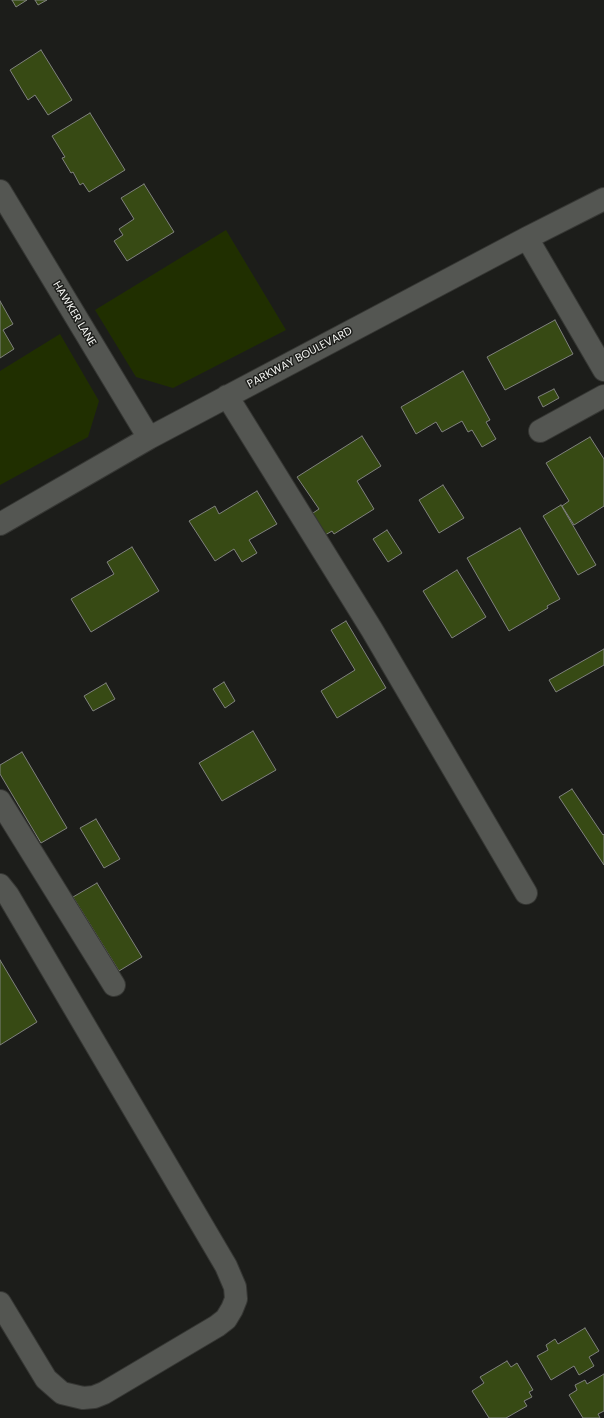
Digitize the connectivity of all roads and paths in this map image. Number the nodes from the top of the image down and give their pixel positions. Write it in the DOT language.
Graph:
graph roads {
  1 [pos="0,191"];
  2 [pos="604,199"];
  3 [pos="526,238"];
  4 [pos="604,370"];
  5 [pos="227,396"];
  6 [pos="604,396"];
  7 [pos="540,431"];
  8 [pos="149,438"];
  9 [pos="0,524"];
  10 [pos="0,801"];
  11 [pos="0,885"];
  12 [pos="526,893"];
  13 [pos="114,985"];
  14 [pos="0,1303"];
  1 -- 8 [label="street, HAWKER LANE"];
  2 -- 3 [label="street, PARKWAY BOULEVARD"];
  3 -- 4 [label="street"];
  3 -- 5 [label="street, PARKWAY BOULEVARD"];
  5 -- 8 [label="street, PARKWAY BOULEVARD"];
  5 -- 12 [label="street"];
  6 -- 7 [label="street"];
  8 -- 9 [label="street, PARKWAY BOULEVARD"];
  10 -- 13 [label="street"];
  11 -- 14 [label="street"];
}
